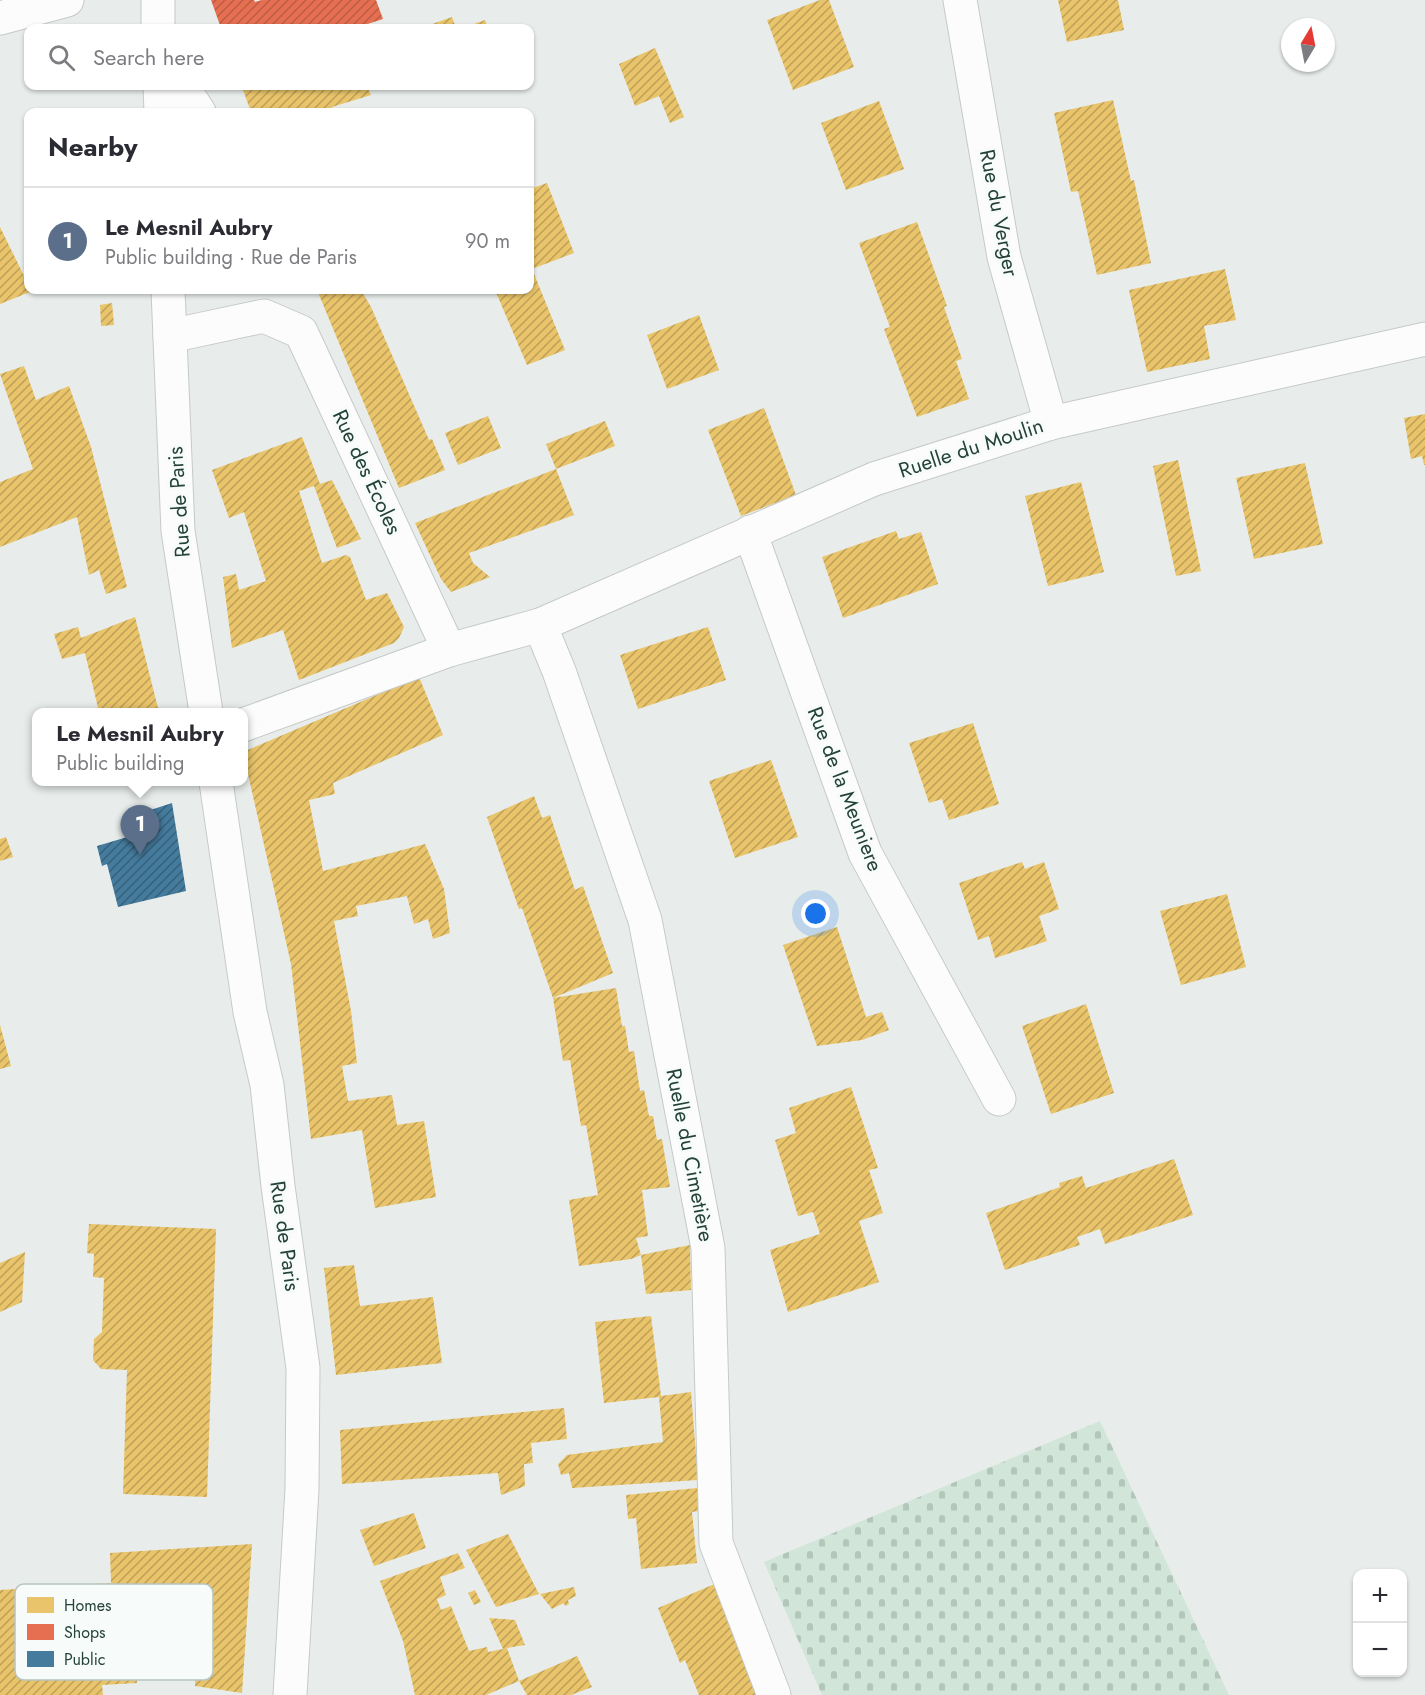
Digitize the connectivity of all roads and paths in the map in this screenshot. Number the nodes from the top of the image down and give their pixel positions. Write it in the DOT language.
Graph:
graph roads {
  1 [pos="67,0"];
  2 [pos="158,0"];
  3 [pos="960,0"];
  4 [pos="0,18"];
  5 [pos="158,24"];
  6 [pos="160,90"];
  7 [pos="185,90"];
  8 [pos="161,108"];
  9 [pos="196,108"];
  10 [pos="168,294"];
  11 [pos="261,303"];
  12 [pos="170,336"];
  13 [pos="1425,339"];
  14 [pos="1051,423"];
  15 [pos="750,532"];
  16 [pos="540,625"];
  17 [pos="449,650"];
  18 [pos="205,708"];
  19 [pos="248,723"];
  20 [pos="217,786"];
  21 [pos="999,1099"];
  22 [pos="290,1695"];
  23 [pos="774,1695"];
  1 -- 4 [label="street"];
  2 -- 5 [label="street"];
  3 -- 14 [label="street, Rue du Verger"];
  6 -- 8 [label="street"];
  7 -- 9 [label="street"];
  10 -- 12 [label="street, Rue de Paris"];
  11 -- 12 [label="street, Rue des Écoles"];
  11 -- 17 [label="street, Rue des Écoles"];
  12 -- 18 [label="street, Rue de Paris"];
  13 -- 14 [label="street, Ruelle du Moulin"];
  14 -- 15 [label="street, Ruelle du Moulin"];
  15 -- 16 [label="street, Ruelle du Moulin"];
  15 -- 21 [label="street, Rue de la Meuniere"];
  16 -- 17 [label="street, Ruelle du Moulin"];
  16 -- 23 [label="street, Ruelle du Cimetière"];
  17 -- 19 [label="street, Ruelle du Moulin"];
  20 -- 22 [label="street, Rue de Paris"];
}
